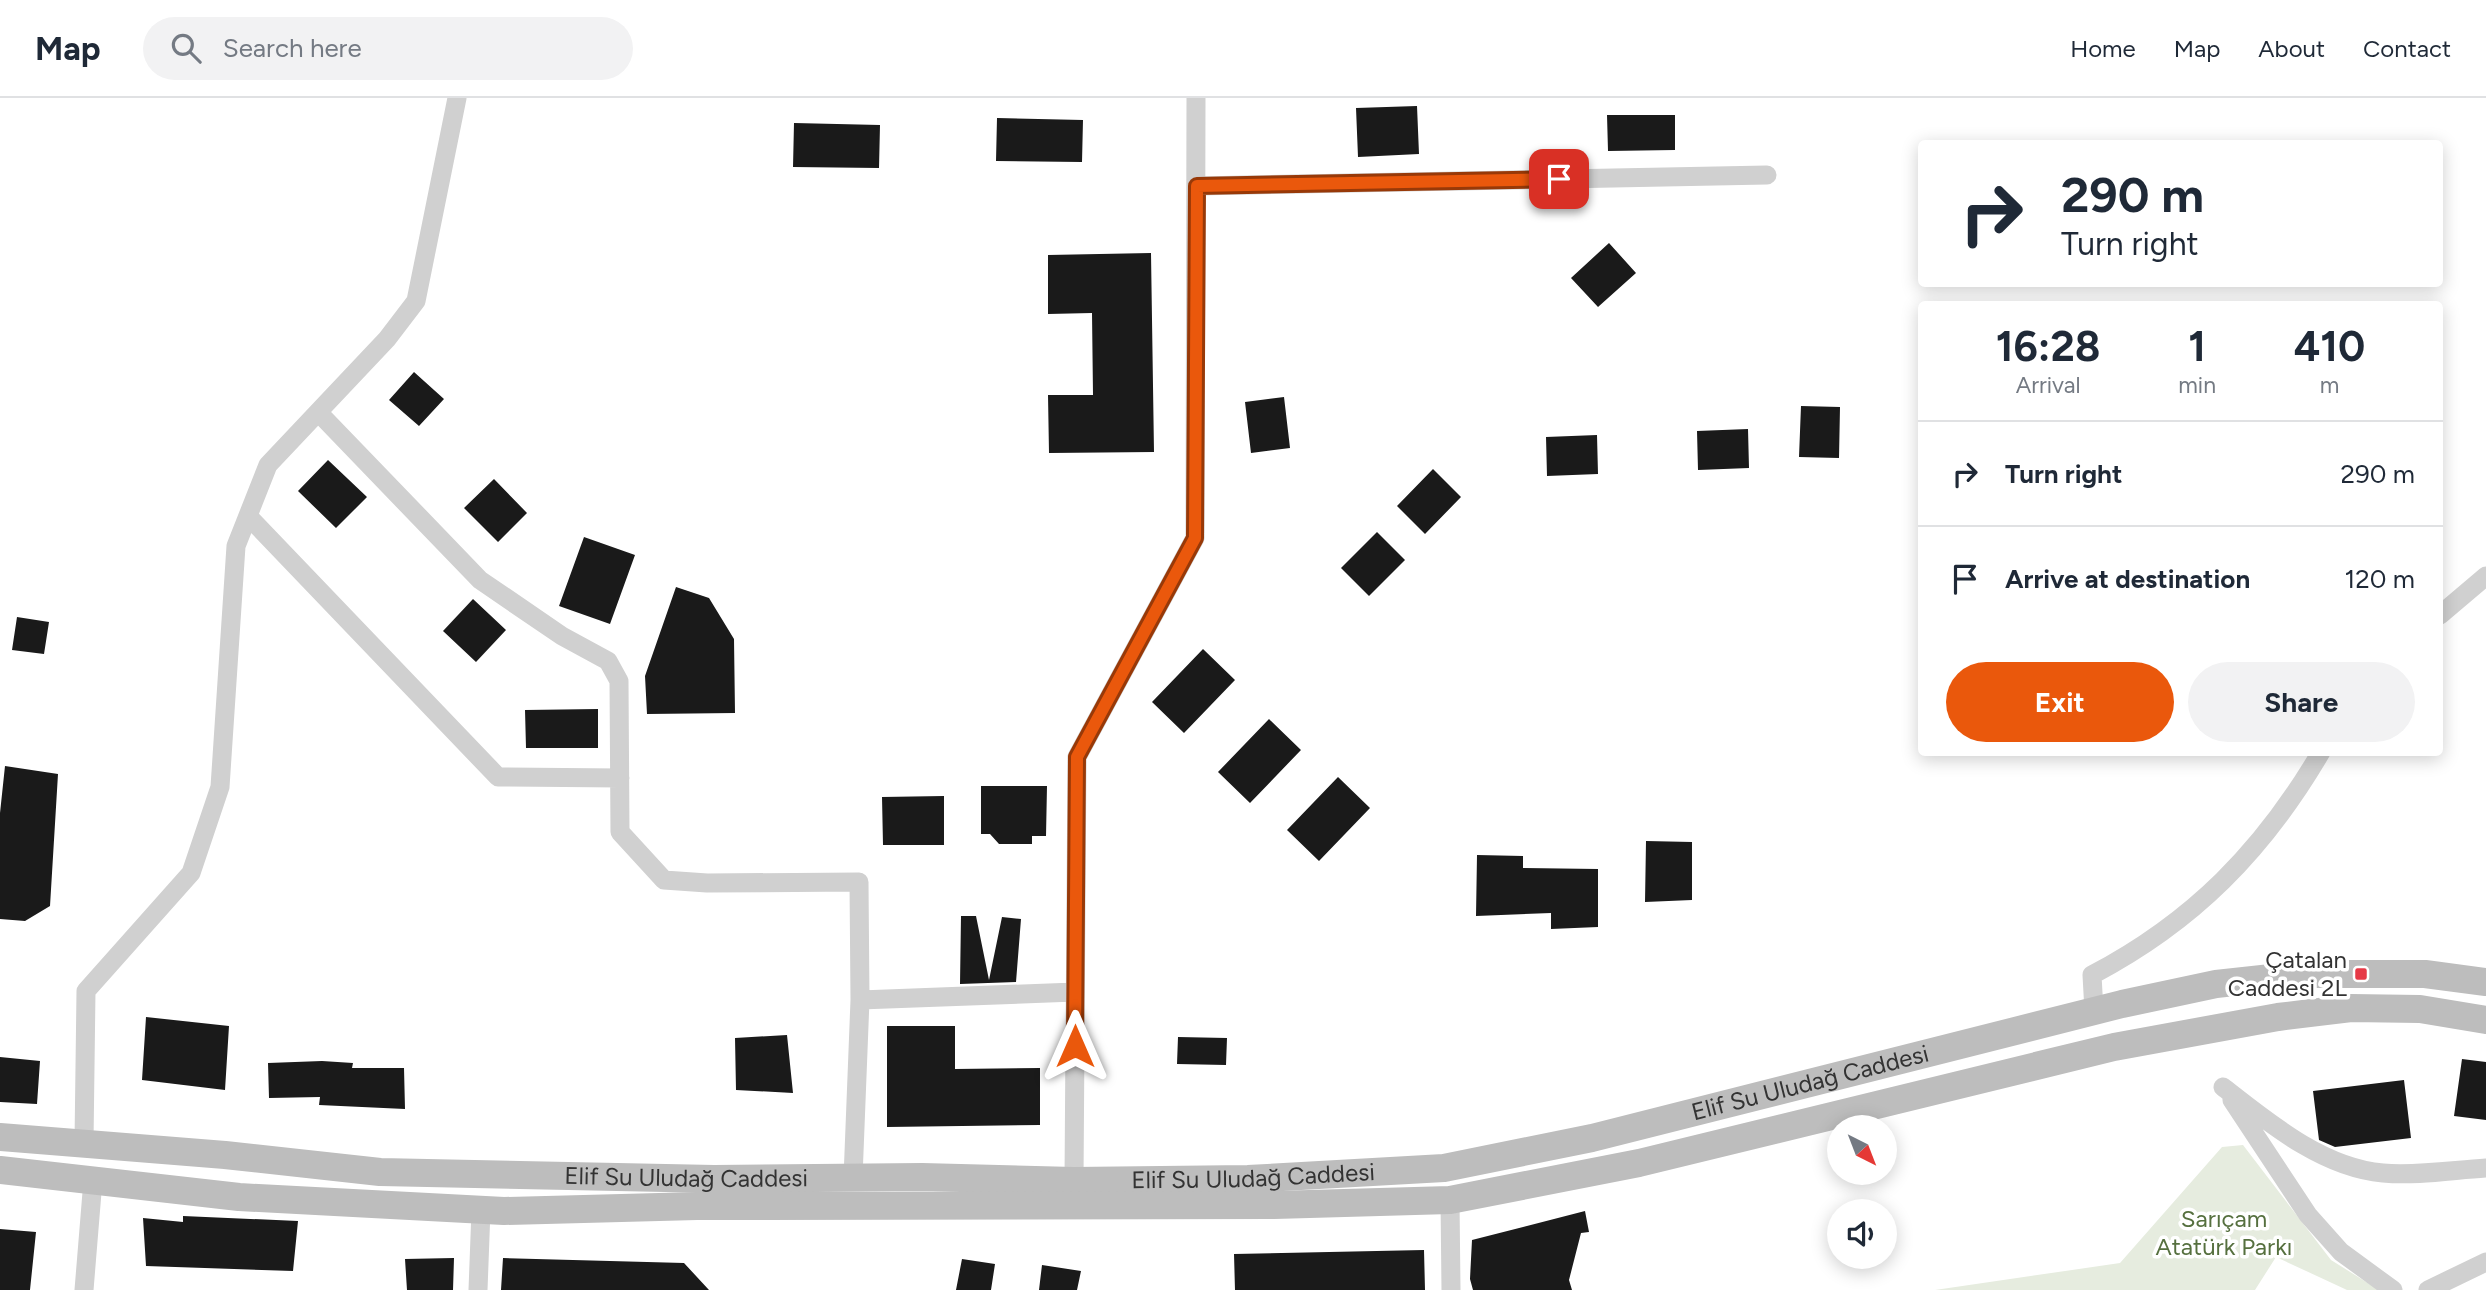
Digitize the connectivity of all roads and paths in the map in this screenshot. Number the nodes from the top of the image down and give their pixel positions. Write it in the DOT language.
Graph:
graph roads {
  1 [pos="457,98"];
  2 [pos="1196,98"];
  3 [pos="1767,175"];
  4 [pos="1197,186"];
  5 [pos="319,414"];
  6 [pos="249,517"];
  7 [pos="2486,576"];
  8 [pos="2443,612"];
  9 [pos="2318,756"];
  10 [pos="620,778"];
  11 [pos="2486,982"];
  12 [pos="1075,992"];
  13 [pos="860,1000"];
  14 [pos="2094,1011"];
  15 [pos="2486,1020"];
  16 [pos="0,1137"];
  17 [pos="84,1142"];
  18 [pos="2486,1168"];
  19 [pos="0,1170"];
  20 [pos="853,1178"];
  21 [pos="93,1180"];
  22 [pos="1074,1181"];
  23 [pos="1450,1200"];
  24 [pos="481,1210"];
  25 [pos="2486,1262"];
  26 [pos="85,1290"];
  27 [pos="478,1290"];
  28 [pos="1451,1290"];
  29 [pos="2393,1290"];
  30 [pos="2428,1290"];
  1 -- 5 [label="street"];
  2 -- 4 [label="street"];
  3 -- 4 [label="street"];
  4 -- 12 [label="street"];
  5 -- 6 [label="street"];
  5 -- 10 [label="street"];
  6 -- 10 [label="street"];
  6 -- 17 [label="street"];
  7 -- 8 [label="street"];
  9 -- 14 [label="street"];
  10 -- 13 [label="street"];
  11 -- 14 [label="main road, Elif Su Uludağ Caddesi"];
  12 -- 13 [label="street"];
  12 -- 22 [label="street"];
  13 -- 20 [label="street"];
  14 -- 22 [label="main road, Elif Su Uludağ Caddesi"];
  15 -- 23 [label="main road, Elif Su Uludağ Caddesi"];
  16 -- 17 [label="main road, Elif Su Uludağ Caddesi"];
  17 -- 20 [label="main road, Elif Su Uludağ Caddesi"];
  18 -- 29 [label="street"];
  19 -- 21 [label="main road, Elif Su Uludağ Caddesi"];
  20 -- 22 [label="main road, Elif Su Uludağ Caddesi"];
  21 -- 24 [label="main road, Elif Su Uludağ Caddesi"];
  21 -- 26 [label="street"];
  23 -- 24 [label="main road, Elif Su Uludağ Caddesi"];
  23 -- 28 [label="street"];
  24 -- 27 [label="street"];
  25 -- 30 [label="street"];
}
